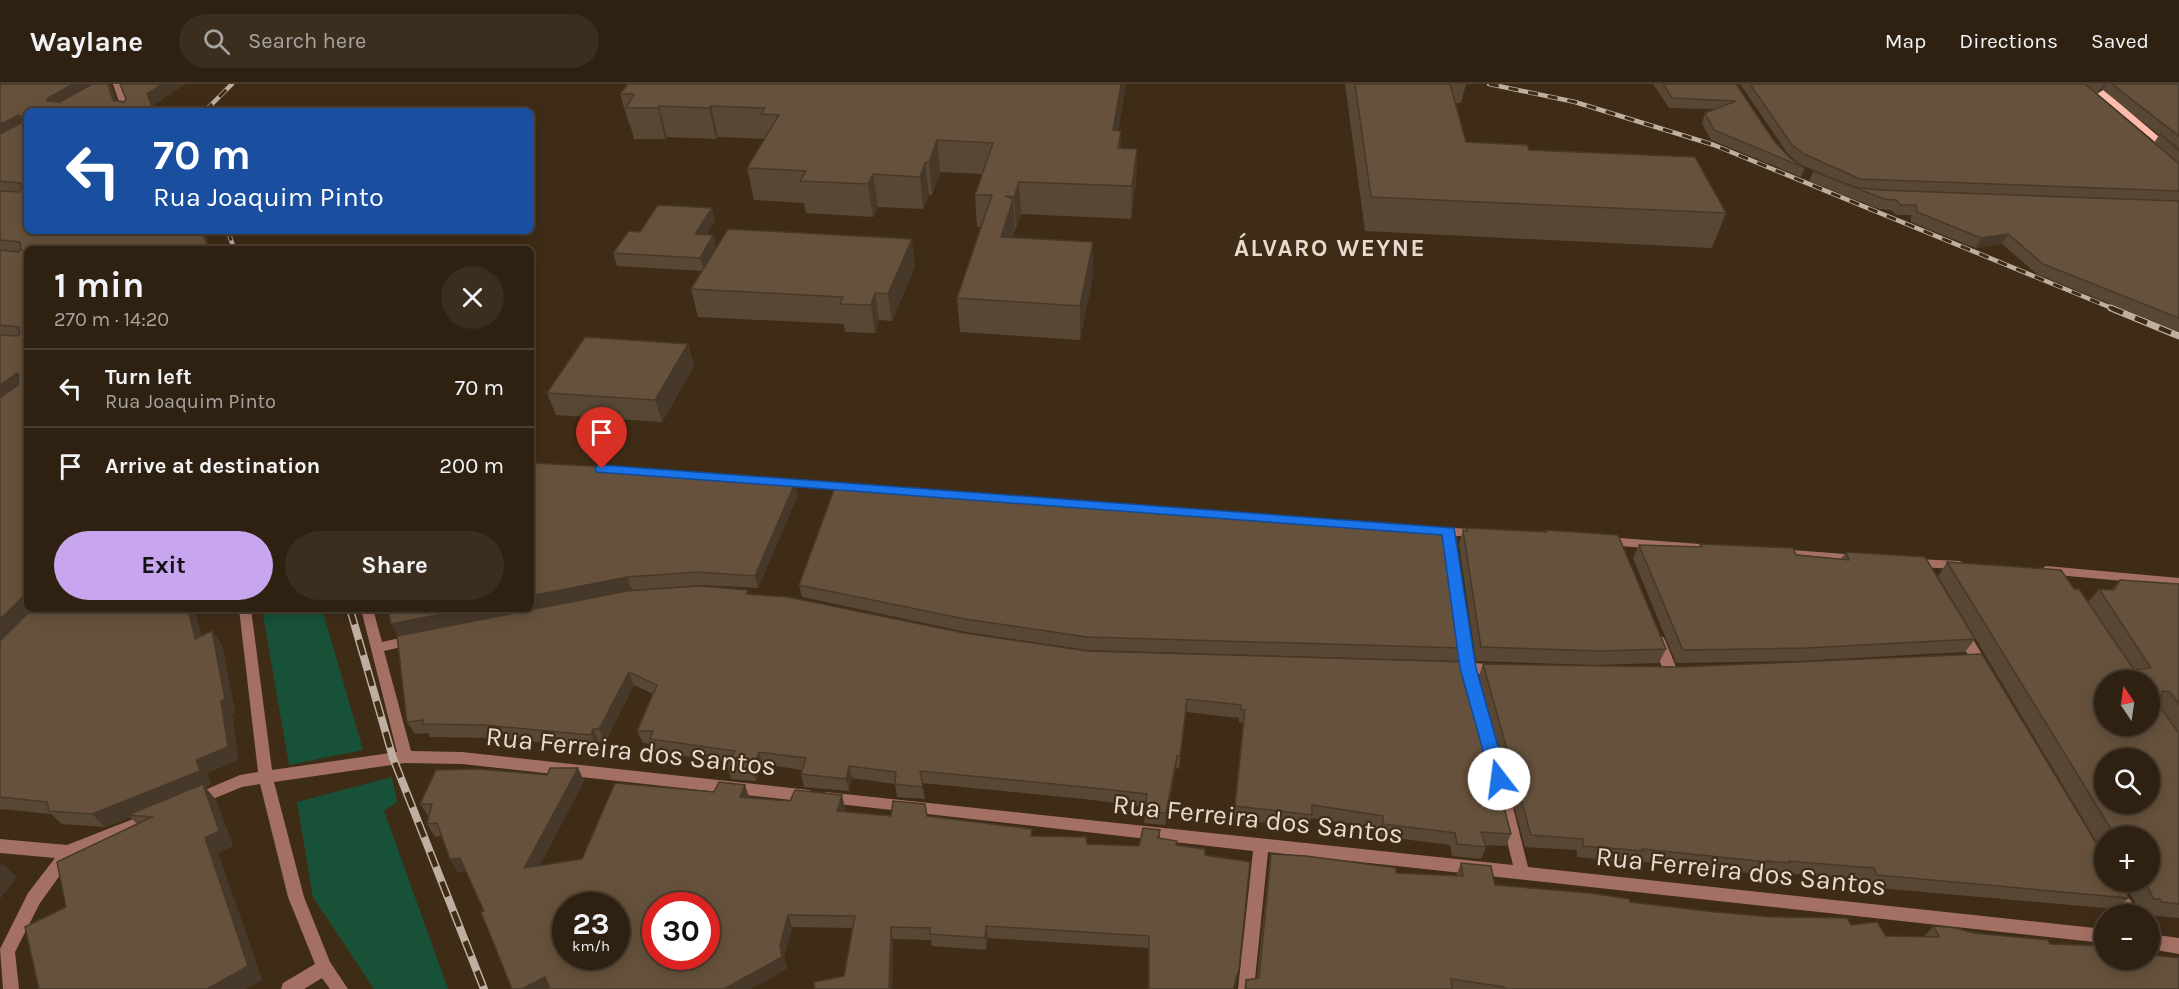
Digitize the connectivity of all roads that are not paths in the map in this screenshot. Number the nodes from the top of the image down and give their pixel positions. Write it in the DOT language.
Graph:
graph roads {
  1 [pos="117,84"];
  2 [pos="2088,88"];
  3 [pos="125,108"];
  4 [pos="2162,159"];
  5 [pos="2179,159"];
  6 [pos="769,482"];
  7 [pos="889,490"];
  8 [pos="1186,512"];
  9 [pos="1449,531"];
  10 [pos="1494,534"];
  11 [pos="1595,541"];
  12 [pos="1711,549"];
  13 [pos="1769,553"];
  14 [pos="1874,560"];
  15 [pos="1898,562"];
  16 [pos="1978,567"];
  17 [pos="2034,570"];
  18 [pos="2057,571"];
  19 [pos="2179,582"];
  20 [pos="2069,589"];
  21 [pos="245,612"];
  22 [pos="367,612"];
  23 [pos="1955,621"];
  24 [pos="1653,629"];
  25 [pos="423,638"];
  26 [pos="377,648"];
  27 [pos="1439,668"];
  28 [pos="1468,668"];
  29 [pos="1514,670"];
  30 [pos="1671,672"];
  31 [pos="1990,679"];
  32 [pos="405,757"];
  33 [pos="266,777"];
  34 [pos="186,803"];
  35 [pos="164,812"];
  36 [pos="0,846"];
  37 [pos="1261,846"];
  38 [pos="67,852"];
  39 [pos="1522,872"];
  40 [pos="2094,935"];
  41 [pos="2160,943"];
  42 [pos="2179,946"];
  43 [pos="324,967"];
  44 [pos="11,989"];
  45 [pos="289,989"];
  46 [pos="340,989"];
  47 [pos="1246,989"];
  1 -- 3 [label="street"];
  2 -- 4 [label="main road"];
  2 -- 5 [label="main road"];
  6 -- 7 [label="street"];
  8 -- 9 [label="street"];
  9 -- 10 [label="street"];
  9 -- 28 [label="street"];
  11 -- 12 [label="street"];
  13 -- 14 [label="street"];
  15 -- 16 [label="street"];
  17 -- 18 [label="street"];
  18 -- 19 [label="street"];
  18 -- 20 [label="street"];
  21 -- 33 [label="street"];
  22 -- 26 [label="street"];
  23 -- 31 [label="street"];
  24 -- 30 [label="street"];
  25 -- 26 [label="street"];
  26 -- 32 [label="street"];
  27 -- 28 [label="street"];
  28 -- 29 [label="street"];
  28 -- 39 [label="street"];
  32 -- 33 [label="street, Rua Ferreira dos Santos"];
  32 -- 37 [label="street, Rua Ferreira dos Santos"];
  33 -- 34 [label="street, Rua Ferreira dos Santos"];
  33 -- 43 [label="street"];
  35 -- 38 [label="street"];
  36 -- 38 [label="street"];
  37 -- 39 [label="street, Rua Ferreira dos Santos"];
  37 -- 47 [label="street"];
  38 -- 44 [label="street"];
  39 -- 40 [label="street, Rua Ferreira dos Santos"];
  41 -- 42 [label="street"];
  43 -- 45 [label="street"];
  43 -- 46 [label="street"];
}
